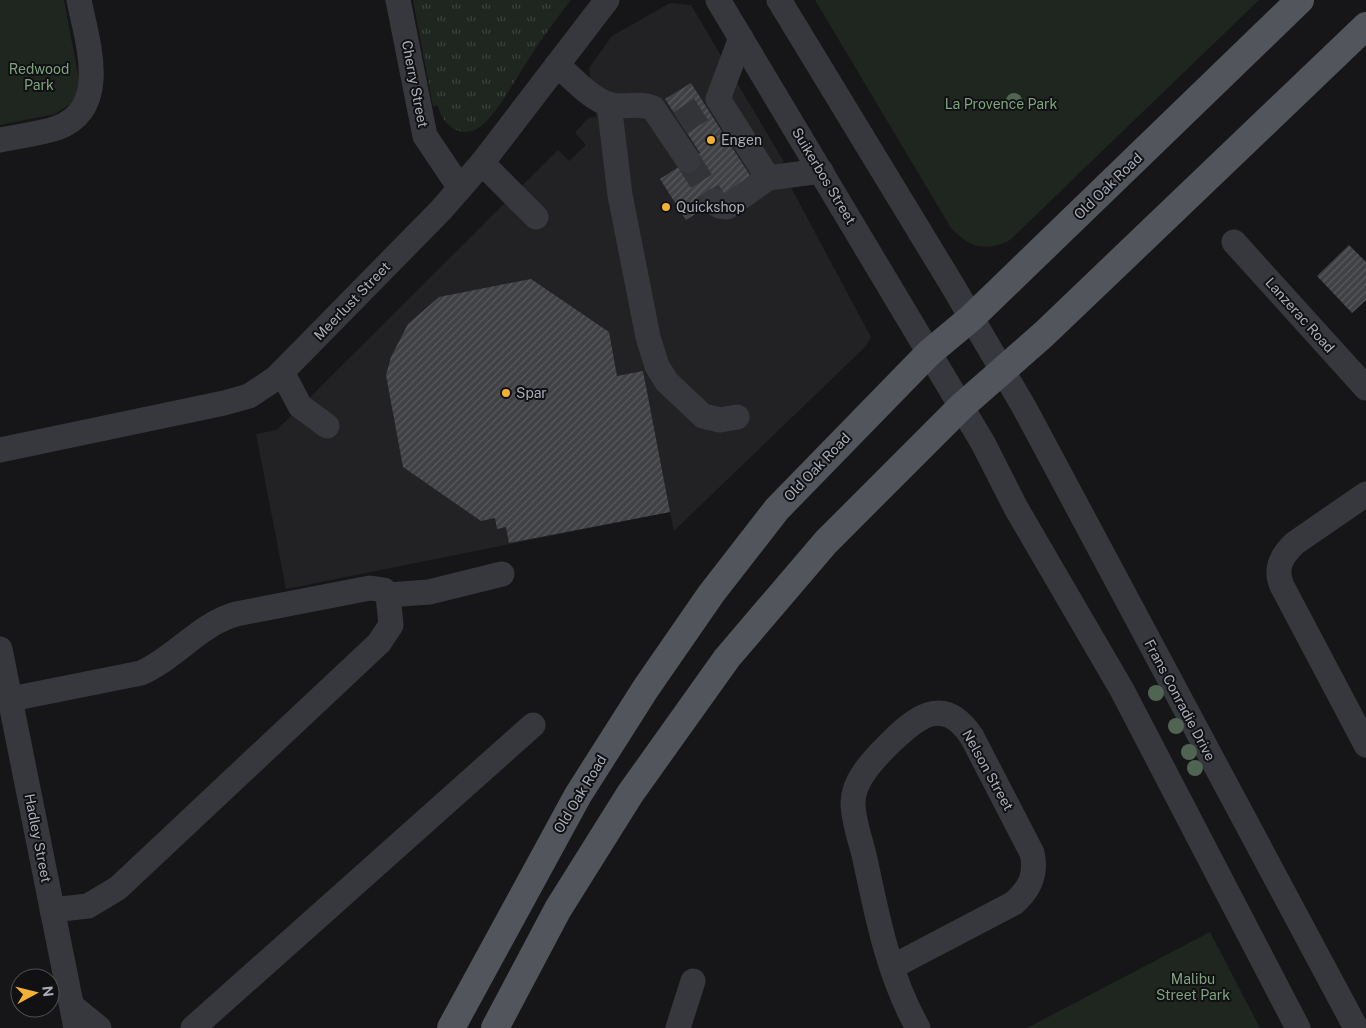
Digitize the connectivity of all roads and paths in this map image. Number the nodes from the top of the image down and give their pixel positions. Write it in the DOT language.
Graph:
graph roads {
  1 [pos="80,0"];
  2 [pos="398,0"];
  3 [pos="607,0"];
  4 [pos="718,0"];
  5 [pos="779,0"];
  6 [pos="1300,0"];
  7 [pos="1366,26"];
  8 [pos="742,38"];
  9 [pos="557,65"];
  10 [pos="609,104"];
  11 [pos="0,140"];
  12 [pos="688,160"];
  13 [pos="482,163"];
  14 [pos="821,171"];
  15 [pos="768,178"];
  16 [pos="460,188"];
  17 [pos="714,201"];
  18 [pos="536,217"];
  19 [pos="1234,242"];
  20 [pos="971,318"];
  21 [pos="929,352"];
  22 [pos="282,372"];
  23 [pos="1002,372"];
  24 [pos="1366,388"];
  25 [pos="962,406"];
  26 [pos="737,417"];
  27 [pos="327,426"];
  28 [pos="0,450"];
  29 [pos="1366,494"];
  30 [pos="502,574"];
  31 [pos="388,595"];
  32 [pos="0,649"];
  33 [pos="9,714"];
  34 [pos="533,725"];
  35 [pos="1366,746"];
  36 [pos="52,910"];
  37 [pos="892,967"];
  38 [pos="693,981"];
  39 [pos="74,1017"];
  40 [pos="99,1028"];
  41 [pos="193,1028"];
  42 [pos="451,1028"];
  43 [pos="495,1028"];
  44 [pos="678,1028"];
  45 [pos="918,1028"];
  46 [pos="1298,1028"];
  47 [pos="1356,1028"];
  1 -- 11 [label="street"];
  2 -- 16 [label="street, Cherry Street"];
  3 -- 9 [label="street, Meerlust Street"];
  4 -- 8 [label="street, Suikerbos Street"];
  5 -- 20 [label="street"];
  6 -- 20 [label="main road, Old Oak Road"];
  7 -- 23 [label="main road"];
  8 -- 14 [label="street, Suikerbos Street"];
  8 -- 15 [label="street"];
  9 -- 10 [label="street"];
  9 -- 13 [label="street, Meerlust Street"];
  10 -- 12 [label="street"];
  10 -- 26 [label="street"];
  13 -- 16 [label="street, Meerlust Street"];
  13 -- 18 [label="street"];
  14 -- 15 [label="street"];
  14 -- 21 [label="street, Suikerbos Street"];
  15 -- 17 [label="street"];
  16 -- 22 [label="street, Meerlust Street"];
  19 -- 24 [label="street, Lanzerac Road"];
  20 -- 21 [label="main road, Old Oak Road"];
  20 -- 23 [label="street, Frans Conradie Drive"];
  21 -- 25 [label="street, Suikerbos Street"];
  21 -- 42 [label="main road, Old Oak Road"];
  22 -- 27 [label="street"];
  22 -- 28 [label="street, Meerlust Street"];
  23 -- 25 [label="main road"];
  23 -- 47 [label="street, Frans Conradie Drive"];
  25 -- 43 [label="main road"];
  25 -- 46 [label="street"];
  29 -- 35 [label="street"];
  30 -- 31 [label="street"];
  31 -- 33 [label="street"];
  31 -- 36 [label="street"];
  32 -- 33 [label="street, Hadley Street"];
  33 -- 36 [label="street, Hadley Street"];
  34 -- 41 [label="street"];
  36 -- 39 [label="street, Hadley Street"];
  37 -- 37 [label="street, Nelson Street"];
  37 -- 45 [label="street, Nelson Street"];
  38 -- 44 [label="street"];
  39 -- 40 [label="street"];
}
